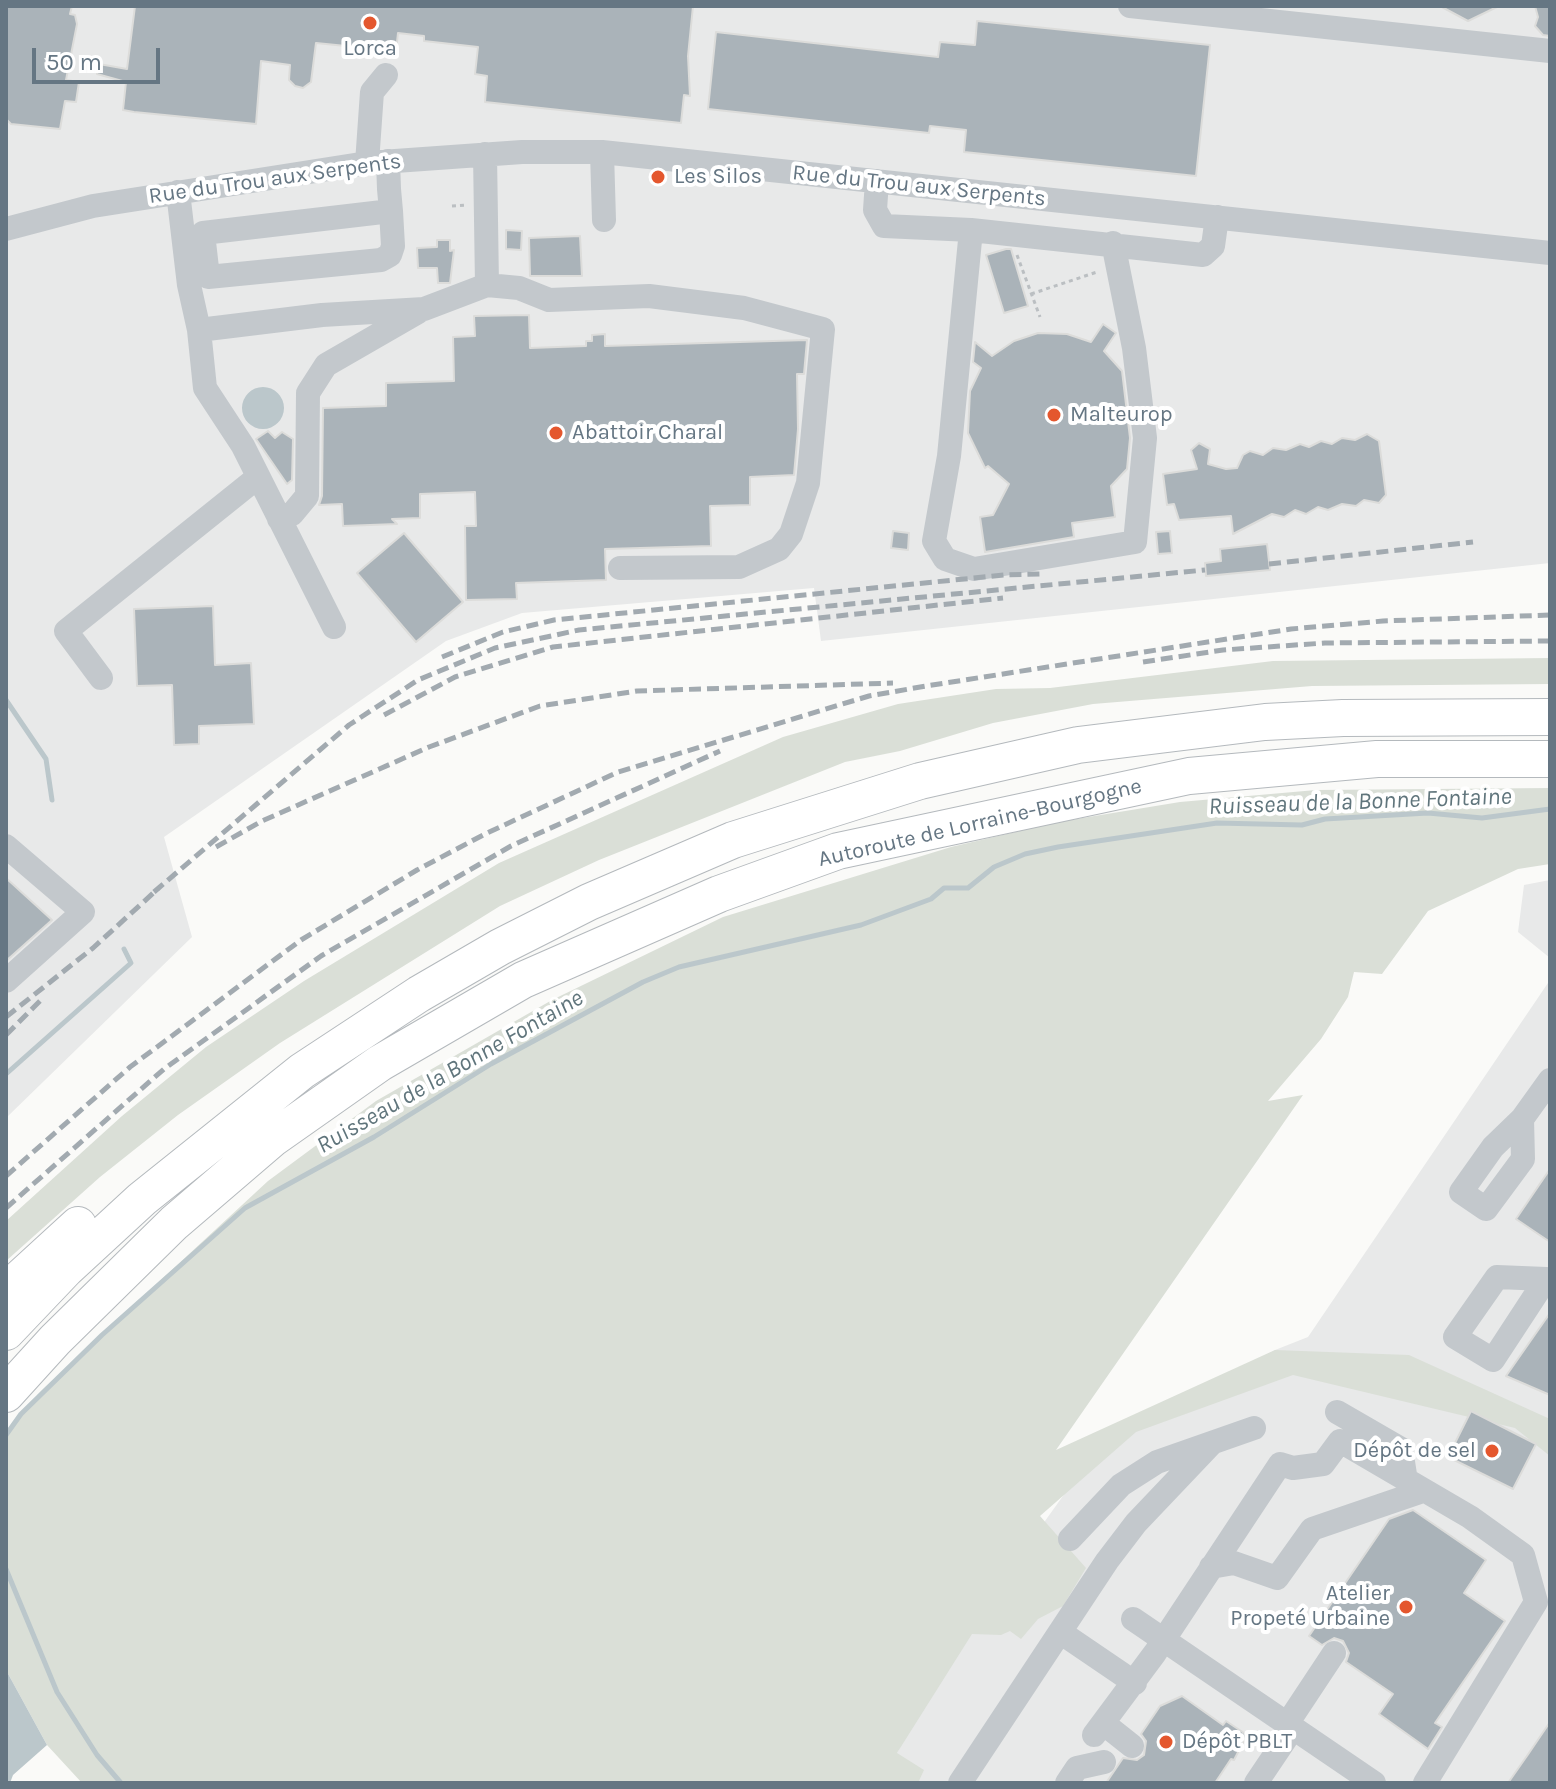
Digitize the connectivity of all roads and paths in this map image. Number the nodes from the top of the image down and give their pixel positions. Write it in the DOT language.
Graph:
graph roads {
  1 [pos="1130,6"];
  2 [pos="1550,51"];
  3 [pos="386,75"];
  4 [pos="602,152"];
  5 [pos="485,154"];
  6 [pos="377,162"];
  7 [pos="877,181"];
  8 [pos="178,192"];
  9 [pos="391,211"];
  10 [pos="1217,217"];
  11 [pos="604,220"];
  12 [pos="6,229"];
  13 [pos="971,230"];
  14 [pos="1018,235"];
  15 [pos="1550,253"];
  16 [pos="1116,255"];
  17 [pos="487,285"];
  18 [pos="1031,294"];
  19 [pos="424,309"];
  20 [pos="1040,317"];
  21 [pos="199,330"];
  22 [pos="258,477"];
  23 [pos="279,519"];
  24 [pos="620,568"];
  25 [pos="334,627"];
  26 [pos="101,678"];
  27 [pos="1550,717"];
  28 [pos="1550,759"];
  29 [pos="6,846"];
  30 [pos="6,981"];
  31 [pos="302,1071"];
  32 [pos="1550,1080"];
  33 [pos="1522,1119"];
  34 [pos="6,1291"];
  35 [pos="6,1332"];
  36 [pos="6,1394"];
  37 [pos="1337,1412"];
  38 [pos="1254,1428"];
  39 [pos="1212,1443"];
  40 [pos="1415,1486"];
  41 [pos="1070,1539"];
  42 [pos="1211,1567"];
  43 [pos="1133,1619"];
  44 [pos="1060,1632"];
  45 [pos="1164,1640"];
  46 [pos="1334,1653"];
  47 [pos="1135,1683"];
  48 [pos="1290,1726"];
  49 [pos="1132,1746"];
  50 [pos="1104,1762"];
  51 [pos="960,1783"];
  52 [pos="1067,1783"];
  53 [pos="1256,1783"];
  54 [pos="1374,1783"];
  55 [pos="1425,1783"];
  1 -- 2 [label="street"];
  3 -- 6 [label="street"];
  4 -- 5 [label="street, Rue du Trou aux Serpents"];
  4 -- 7 [label="street, Rue du Trou aux Serpents"];
  4 -- 11 [label="street"];
  5 -- 6 [label="street, Rue du Trou aux Serpents"];
  5 -- 17 [label="street"];
  6 -- 8 [label="street, Rue du Trou aux Serpents"];
  6 -- 9 [label="street"];
  7 -- 10 [label="street, Rue du Trou aux Serpents"];
  7 -- 13 [label="street"];
  8 -- 12 [label="street, Rue du Trou aux Serpents"];
  8 -- 21 [label="street"];
  9 -- 9 [label="street"];
  10 -- 15 [label="street, Rue du Trou aux Serpents"];
  10 -- 16 [label="street"];
  13 -- 14 [label="street"];
  13 -- 16 [label="street"];
  14 -- 16 [label="street"];
  14 -- 18 [label="path"];
  16 -- 18 [label="path"];
  17 -- 19 [label="street"];
  17 -- 24 [label="street"];
  18 -- 20 [label="path"];
  19 -- 21 [label="street"];
  19 -- 23 [label="street"];
  21 -- 22 [label="street"];
  22 -- 23 [label="street"];
  22 -- 26 [label="street"];
  23 -- 25 [label="street"];
  27 -- 31 [label="highway"];
  28 -- 36 [label="highway, Autoroute de Lorraine-Bourgogne"];
  29 -- 30 [label="street"];
  31 -- 34 [label="highway"];
  31 -- 35 [label="highway"];
  32 -- 33 [label="street"];
  37 -- 40 [label="street"];
  38 -- 39 [label="street"];
  39 -- 41 [label="street"];
  39 -- 44 [label="street"];
  40 -- 42 [label="street"];
  40 -- 42 [label="street"];
  40 -- 55 [label="street"];
  42 -- 45 [label="street"];
  43 -- 45 [label="street"];
  44 -- 47 [label="street"];
  44 -- 51 [label="street"];
  45 -- 47 [label="street"];
  45 -- 48 [label="street"];
  46 -- 48 [label="street"];
  47 -- 49 [label="street"];
  48 -- 53 [label="street"];
  48 -- 54 [label="street"];
  50 -- 52 [label="street"];
}
